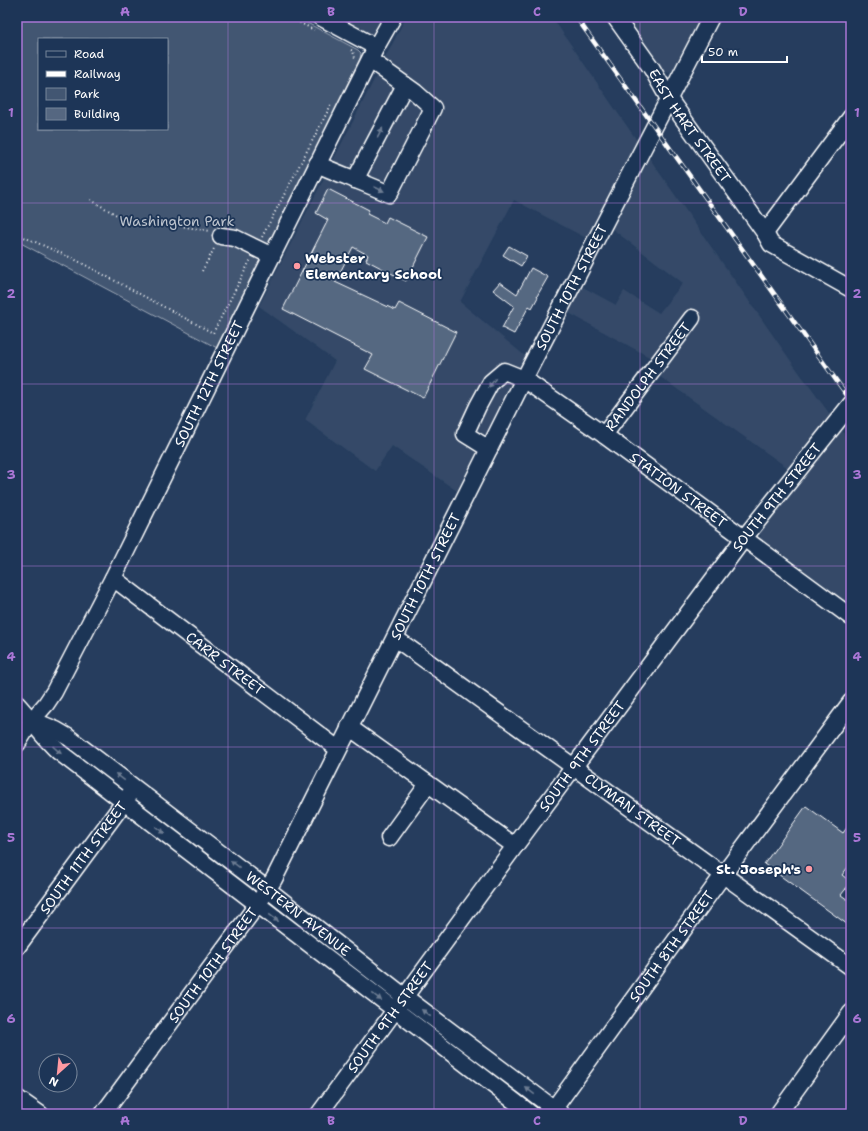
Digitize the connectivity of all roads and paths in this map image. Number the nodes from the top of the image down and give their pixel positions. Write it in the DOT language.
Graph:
graph roads {
  1 [pos="289,17"];
  2 [pos="393,17"];
  3 [pos="615,17"];
  4 [pos="711,17"];
  5 [pos="317,24"];
  6 [pos="346,48"];
  7 [pos="373,54"];
  8 [pos="352,64"];
  9 [pos="405,85"];
  10 [pos="669,99"];
  11 [pos="333,100"];
  12 [pos="851,117"];
  13 [pos="318,164"];
  14 [pos="355,180"];
  15 [pos="91,200"];
  16 [pos="765,233"];
  17 [pos="17,234"];
  18 [pos="220,236"];
  19 [pos="256,248"];
  20 [pos="272,256"];
  21 [pos="202,271"];
  22 [pos="851,290"];
  23 [pos="692,318"];
  24 [pos="524,379"];
  25 [pos="851,404"];
  26 [pos="604,435"];
  27 [pos="489,449"];
  28 [pos="744,538"];
  29 [pos="113,578"];
  30 [pos="851,617"];
  31 [pos="395,638"];
  32 [pos="851,702"];
  33 [pos="17,704"];
  34 [pos="32,720"];
  35 [pos="349,727"];
  36 [pos="17,744"];
  37 [pos="338,749"];
  38 [pos="574,766"];
  39 [pos="428,784"];
  40 [pos="135,788"];
  41 [pos="124,803"];
  42 [pos="389,838"];
  43 [pos="515,846"];
  44 [pos="723,875"];
  45 [pos="851,877"];
  46 [pos="847,879"];
  47 [pos="267,889"];
  48 [pos="846,889"];
  49 [pos="851,890"];
  50 [pos="257,905"];
  51 [pos="17,947"];
  52 [pos="851,967"];
  53 [pos="405,997"];
  54 [pos="395,1010"];
  55 [pos="851,1013"];
  56 [pos="17,1098"];
  57 [pos="555,1112"];
  58 [pos="40,1114"];
  59 [pos="103,1114"];
  60 [pos="319,1114"];
  61 [pos="531,1114"];
  62 [pos="778,1114"];
  1 -- 5 [label="path"];
  2 -- 7 [label="street, SOUTH 12TH STREET"];
  3 -- 10 [label="street, EAST HART STREET"];
  4 -- 10 [label="street, SOUTH 10TH STREET"];
  5 -- 7 [label="street"];
  6 -- 8 [label="path"];
  7 -- 9 [label="street"];
  7 -- 13 [label="street, SOUTH 12TH STREET"];
  14 -- 9 [label="street, one-way"];
  14 -- 9 [label="street, one-way"];
  10 -- 16 [label="street, EAST HART STREET"];
  10 -- 24 [label="street, SOUTH 10TH STREET"];
  11 -- 19 [label="path"];
  12 -- 16 [label="street"];
  13 -- 14 [label="street"];
  13 -- 20 [label="street, SOUTH 12TH STREET"];
  15 -- 18 [label="path"];
  16 -- 22 [label="street, EAST HART STREET"];
  17 -- 19 [label="path"];
  18 -- 19 [label="street"];
  18 -- 21 [label="path"];
  19 -- 20 [label="street"];
  20 -- 29 [label="street, SOUTH 12TH STREET"];
  23 -- 26 [label="street, RANDOLPH STREET"];
  24 -- 26 [label="street, STATION STREET"];
  24 -- 27 [label="street, SOUTH 10TH STREET"];
  24 -- 27 [label="street, STATION STREET, one-way"];
  25 -- 28 [label="street, SOUTH 9TH STREET"];
  26 -- 28 [label="street, STATION STREET"];
  27 -- 31 [label="street, SOUTH 10TH STREET"];
  28 -- 30 [label="street, STATION STREET"];
  28 -- 38 [label="street, SOUTH 9TH STREET"];
  29 -- 34 [label="street, SOUTH 12TH STREET"];
  29 -- 37 [label="street, CARR STREET"];
  31 -- 35 [label="street, SOUTH 10TH STREET"];
  31 -- 38 [label="street, CLYMAN STREET"];
  32 -- 44 [label="street, SOUTH 8TH STREET"];
  33 -- 34 [label="street, WESTERN AVENUE"];
  34 -- 36 [label="street, SOUTH 12TH STREET"];
  40 -- 34 [label="street, WESTERN AVENUE, one-way"];
  34 -- 41 [label="street, WESTERN AVENUE, one-way"];
  35 -- 37 [label="street, SOUTH 10TH STREET"];
  35 -- 39 [label="street"];
  37 -- 47 [label="street, SOUTH 10TH STREET"];
  38 -- 43 [label="street, SOUTH 9TH STREET"];
  38 -- 44 [label="street, CLYMAN STREET"];
  39 -- 42 [label="street"];
  39 -- 43 [label="street"];
  40 -- 41 [label="street, SOUTH 11TH STREET"];
  47 -- 40 [label="street, WESTERN AVENUE, one-way"];
  41 -- 50 [label="street, WESTERN AVENUE, one-way"];
  41 -- 51 [label="street, SOUTH 11TH STREET"];
  43 -- 53 [label="street, SOUTH 9TH STREET"];
  44 -- 52 [label="street, CLYMAN STREET"];
  44 -- 57 [label="street, SOUTH 8TH STREET"];
  45 -- 46 [label="path"];
  47 -- 50 [label="street, SOUTH 10TH STREET"];
  47 -- 53 [label="street, WESTERN AVENUE"];
  48 -- 49 [label="path"];
  50 -- 54 [label="street, WESTERN AVENUE, one-way"];
  50 -- 59 [label="street, SOUTH 10TH STREET"];
  53 -- 54 [label="street, SOUTH 9TH STREET"];
  57 -- 53 [label="street, WESTERN AVENUE, one-way"];
  54 -- 60 [label="street, SOUTH 9TH STREET"];
  54 -- 61 [label="street, WESTERN AVENUE"];
  55 -- 62 [label="street"];
  56 -- 58 [label="street"];
}
